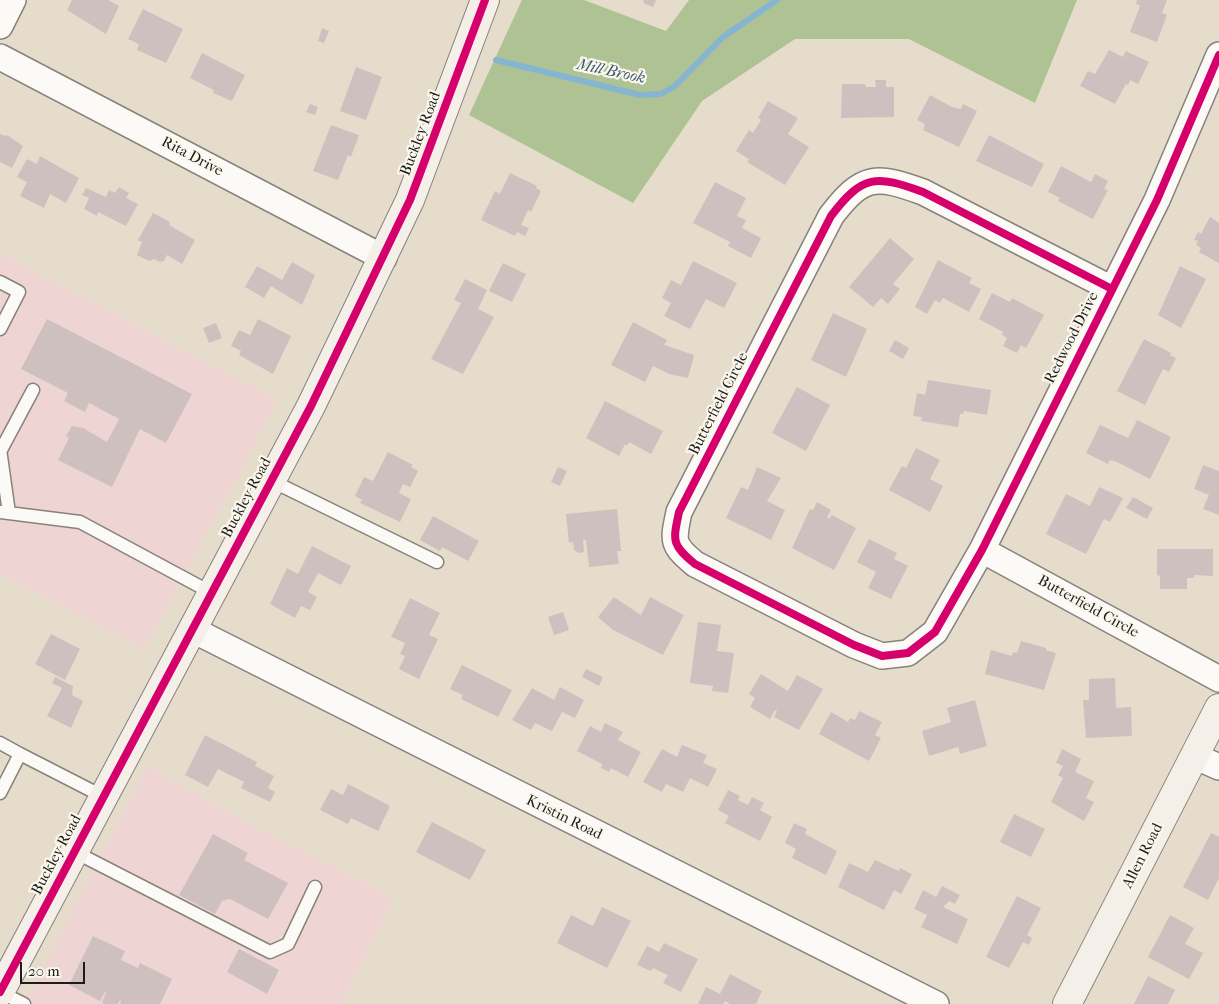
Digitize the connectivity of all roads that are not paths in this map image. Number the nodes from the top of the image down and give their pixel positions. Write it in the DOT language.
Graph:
graph roads {
  1 [pos="14,0"];
  2 [pos="485,0"];
  3 [pos="0,26"];
  4 [pos="1219,55"];
  5 [pos="0,57"];
  6 [pos="384,258"];
  7 [pos="0,282"];
  8 [pos="1112,289"];
  9 [pos="0,329"];
  10 [pos="33,390"];
  11 [pos="1,449"];
  12 [pos="272,481"];
  13 [pos="4,513"];
  14 [pos="982,550"];
  15 [pos="437,562"];
  16 [pos="212,593"];
  17 [pos="193,630"];
  18 [pos="1219,679"];
  19 [pos="1219,708"];
  20 [pos="0,743"];
  21 [pos="20,754"];
  22 [pos="1194,756"];
  23 [pos="1219,767"];
  24 [pos="0,792"];
  25 [pos="104,797"];
  26 [pos="75,852"];
  27 [pos="315,887"];
  28 [pos="0,992"];
  29 [pos="24,1004"];
  30 [pos="936,1004"];
  31 [pos="1066,1004"];
  1 -- 3 [label="street"];
  2 -- 6 [label="street, Buckley Road"];
  4 -- 8 [label="street, Redwood Drive"];
  5 -- 6 [label="street, Rita Drive"];
  6 -- 12 [label="street, Buckley Road"];
  7 -- 9 [label="lane"];
  8 -- 14 [label="street, Redwood Drive"];
  8 -- 14 [label="street, Butterfield Circle"];
  10 -- 11 [label="lane"];
  11 -- 13 [label="lane"];
  12 -- 15 [label="lane"];
  12 -- 16 [label="street, Buckley Road"];
  13 -- 16 [label="lane"];
  14 -- 18 [label="street, Butterfield Circle"];
  16 -- 17 [label="street, Buckley Road"];
  17 -- 25 [label="street, Buckley Road"];
  17 -- 30 [label="street, Kristin Road"];
  19 -- 22 [label="street, Allen Road"];
  20 -- 21 [label="lane"];
  21 -- 24 [label="lane"];
  21 -- 25 [label="lane"];
  22 -- 23 [label="street"];
  22 -- 31 [label="street, Allen Road"];
  25 -- 26 [label="street, Buckley Road"];
  26 -- 27 [label="lane"];
  26 -- 28 [label="street, Buckley Road"];
  28 -- 29 [label="lane"];
}
